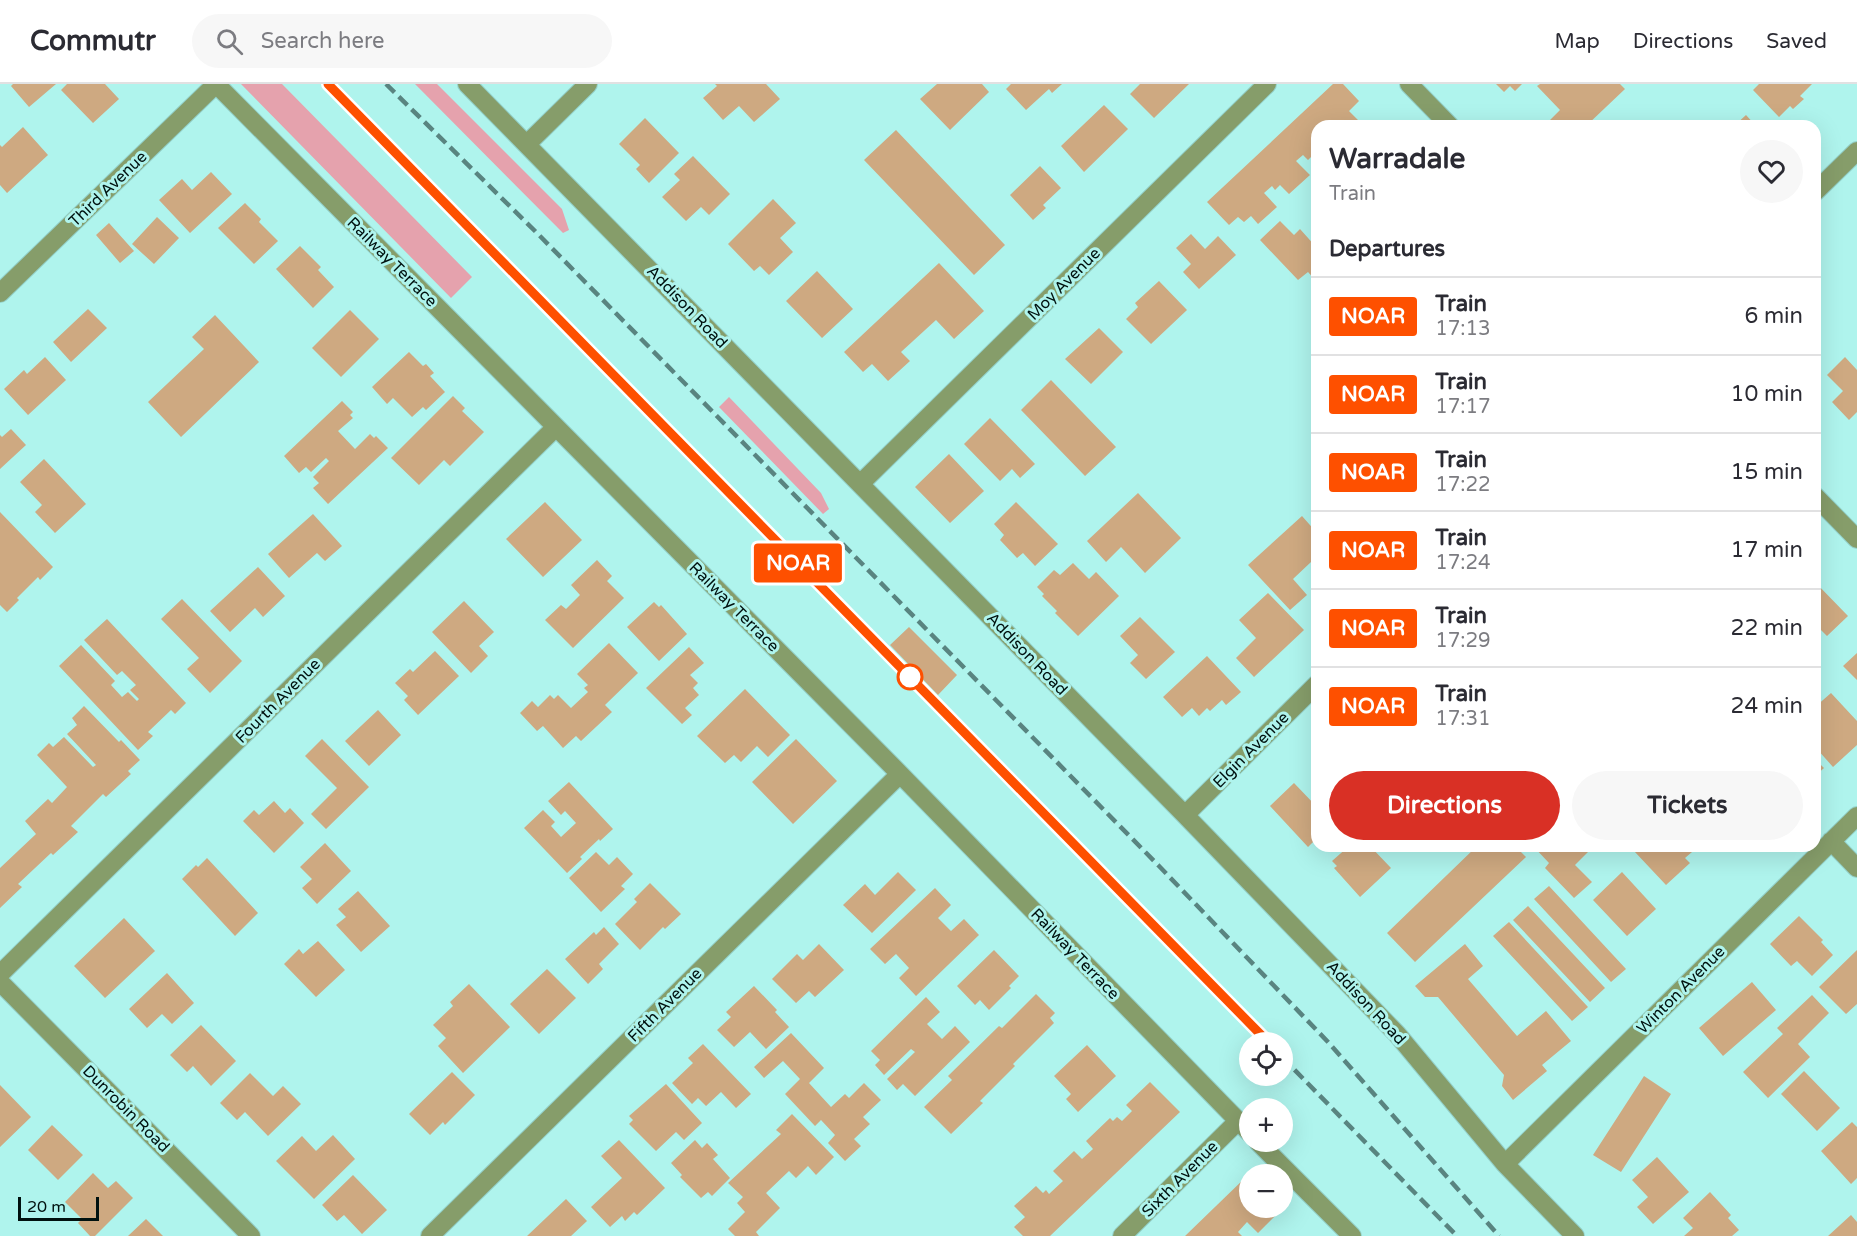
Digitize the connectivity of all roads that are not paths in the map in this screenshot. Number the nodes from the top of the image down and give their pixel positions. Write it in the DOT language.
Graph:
graph roads {
  1 [pos="216,84"];
  2 [pos="467,84"];
  3 [pos="588,84"];
  4 [pos="1267,84"];
  5 [pos="1409,84"];
  6 [pos="1444,120"];
  7 [pos="527,144"];
  8 [pos="1857,151"];
  9 [pos="1821,186"];
  10 [pos="0,293"];
  11 [pos="556,427"];
  12 [pos="860,484"];
  13 [pos="1821,502"];
  14 [pos="1857,539"];
  15 [pos="1311,690"];
  16 [pos="900,774"];
  17 [pos="1185,815"];
  18 [pos="1857,816"];
  19 [pos="1831,841"];
  20 [pos="1821,851"];
  21 [pos="1820,852"];
  22 [pos="1857,868"];
  23 [pos="0,974"];
  24 [pos="0,982"];
  25 [pos="1239,1122"];
  26 [pos="1239,1131"];
  27 [pos="1268,1152"];
  28 [pos="1505,1164"];
  29 [pos="251,1236"];
  30 [pos="430,1236"];
  31 [pos="1122,1236"];
  32 [pos="1352,1236"];
  33 [pos="1575,1236"];
  1 -- 10 [label="street, Third Avenue"];
  1 -- 11 [label="street, Railway Terrace"];
  2 -- 7 [label="street, Addison Road"];
  3 -- 7 [label="street"];
  4 -- 12 [label="street, Moy Avenue"];
  5 -- 6 [label="street"];
  7 -- 12 [label="street, Addison Road"];
  8 -- 9 [label="street"];
  11 -- 16 [label="street, Railway Terrace"];
  11 -- 23 [label="street, Fourth Avenue"];
  12 -- 17 [label="street, Addison Road"];
  13 -- 14 [label="street"];
  15 -- 17 [label="street, Elgin Avenue"];
  16 -- 25 [label="street, Railway Terrace"];
  16 -- 30 [label="street, Fifth Avenue"];
  17 -- 28 [label="street, Addison Road"];
  18 -- 19 [label="street, Winton Avenue"];
  19 -- 20 [label="street, Winton Avenue"];
  19 -- 22 [label="street"];
  21 -- 28 [label="street, Winton Avenue"];
  24 -- 29 [label="street, Dunrobin Road"];
  26 -- 31 [label="street, Sixth Avenue"];
  27 -- 32 [label="street"];
  28 -- 33 [label="street, Addison Road"];
}
